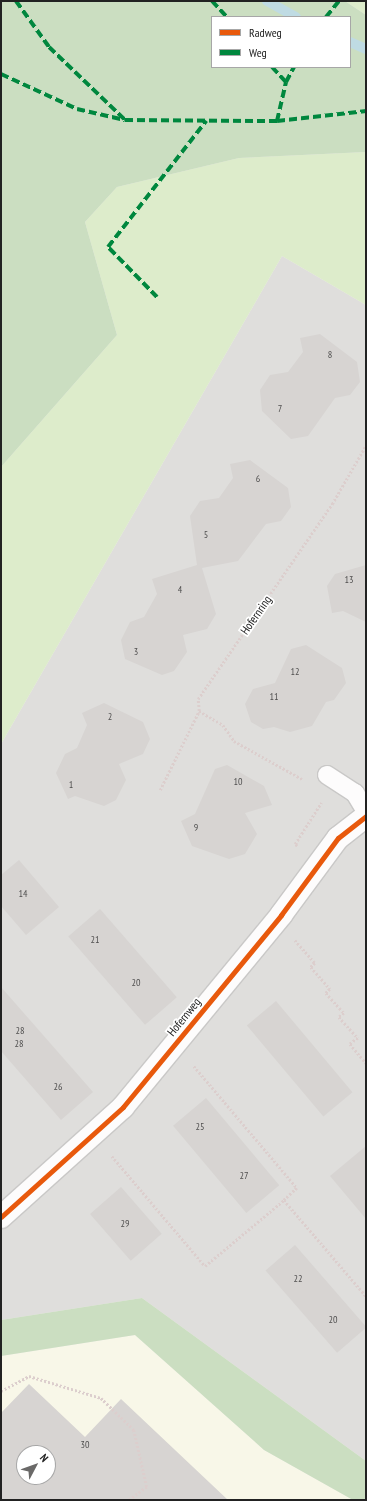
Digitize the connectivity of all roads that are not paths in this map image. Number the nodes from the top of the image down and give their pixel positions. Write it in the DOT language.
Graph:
graph roads {
  1 [pos="326,775"];
  2 [pos="366,811"];
  3 [pos="366,816"];
  4 [pos="1,1217"];
  1 -- 2 [label="lane"];
  3 -- 4 [label="street, Hofernweg"];
}
